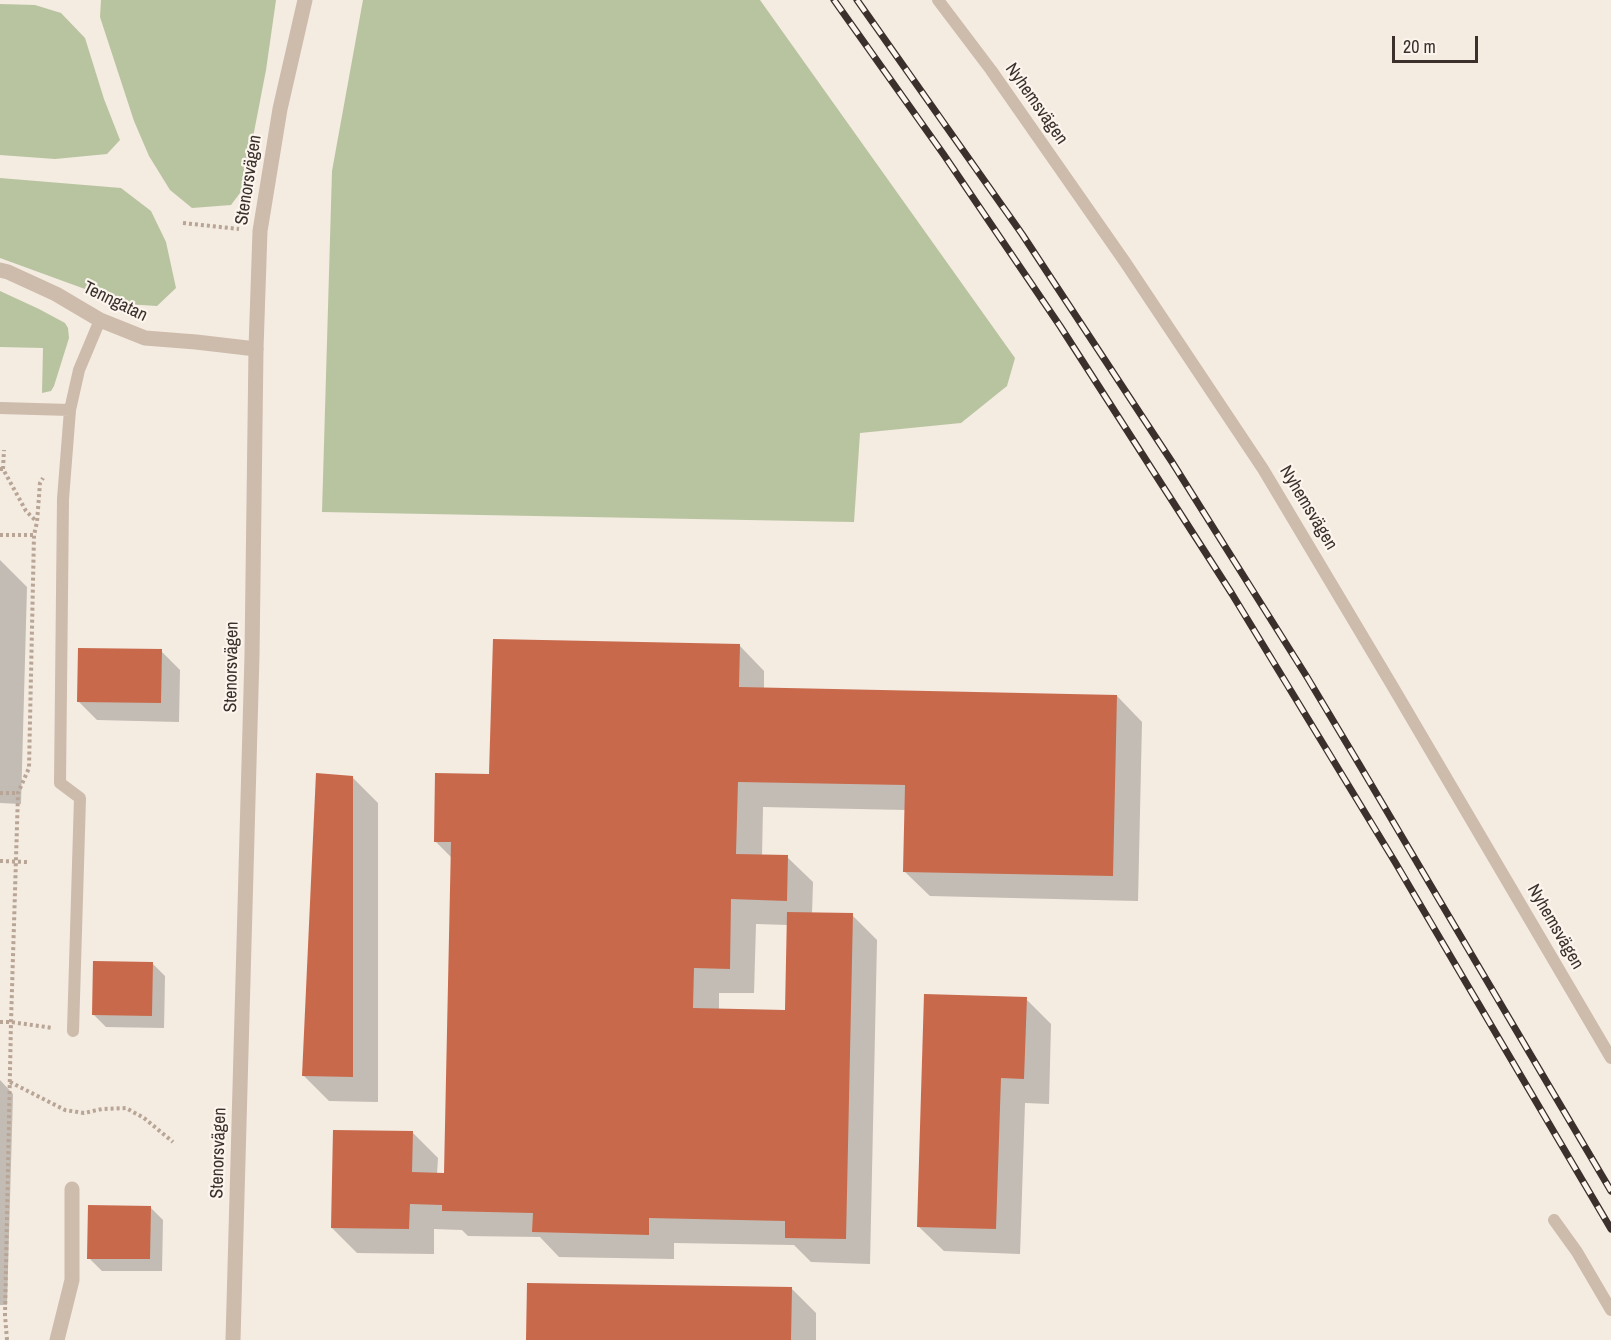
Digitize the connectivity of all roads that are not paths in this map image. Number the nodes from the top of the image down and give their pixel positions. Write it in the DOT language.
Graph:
graph roads {
  1 [pos="305,0"];
  2 [pos="938,0"];
  3 [pos="0,270"];
  4 [pos="100,320"];
  5 [pos="256,350"];
  6 [pos="0,408"];
  7 [pos="70,410"];
  8 [pos="73,1031"];
  9 [pos="1611,1058"];
  10 [pos="72,1189"];
  11 [pos="1554,1220"];
  12 [pos="1611,1310"];
  13 [pos="57,1340"];
  14 [pos="234,1340"];
  1 -- 5 [label="street, Stenorsvägen"];
  2 -- 9 [label="lane, Nyhemsvägen"];
  3 -- 4 [label="street, Tenngatan"];
  4 -- 5 [label="street, Tenngatan"];
  4 -- 7 [label="lane"];
  5 -- 14 [label="street, Stenorsvägen"];
  6 -- 7 [label="lane"];
  7 -- 8 [label="lane"];
  10 -- 13 [label="street"];
  11 -- 12 [label="lane"];
}
